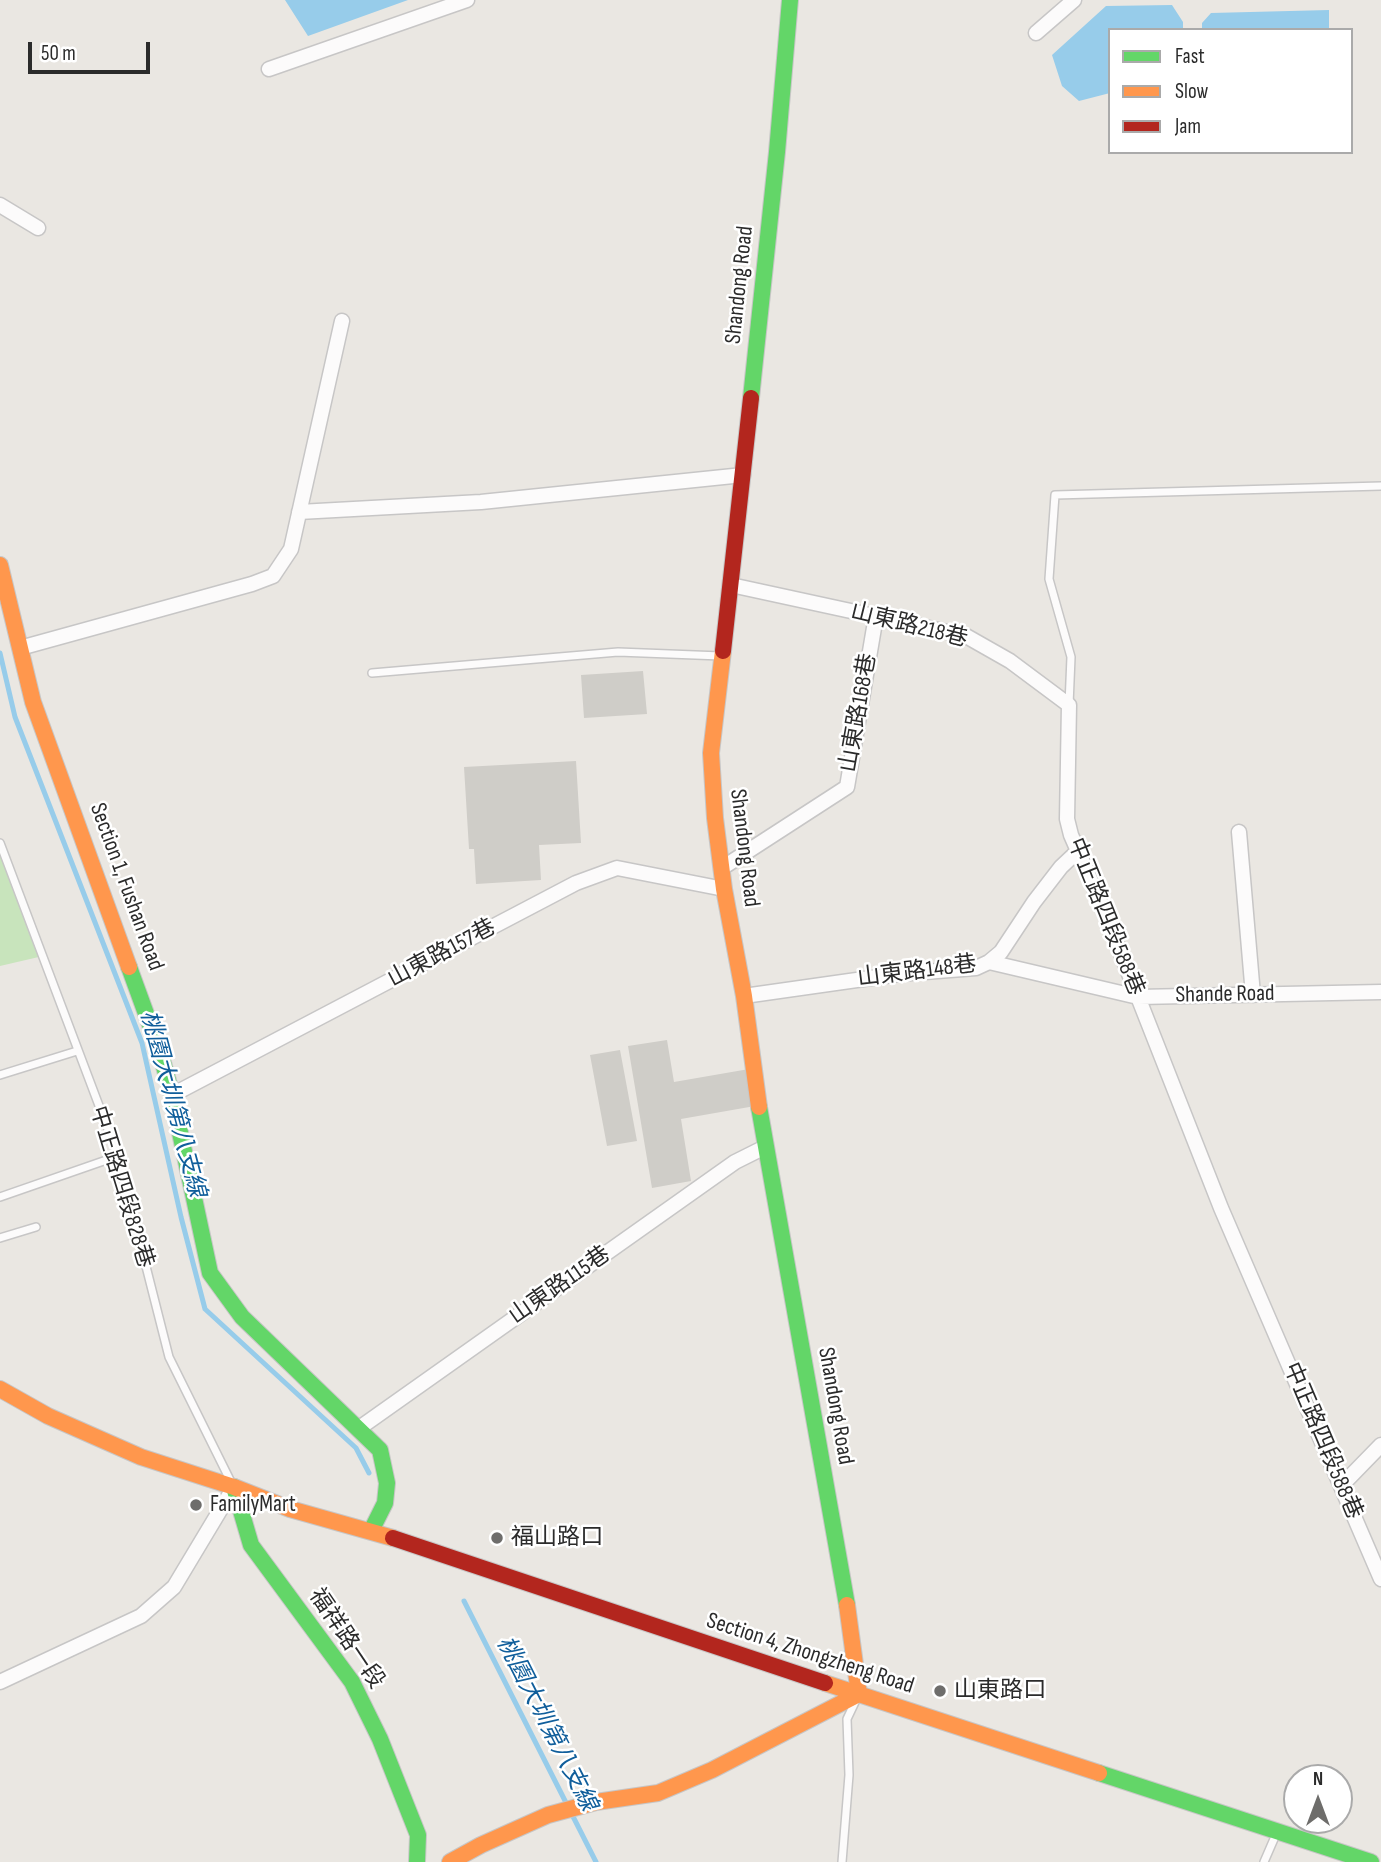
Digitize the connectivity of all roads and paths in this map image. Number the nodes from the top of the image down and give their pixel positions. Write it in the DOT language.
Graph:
graph roads {
  1 [pos="467,0"];
  2 [pos="790,0"];
  3 [pos="1074,0"];
  4 [pos="1036,33"];
  5 [pos="269,69"];
  6 [pos="0,205"];
  7 [pos="38,228"];
  8 [pos="342,321"];
  9 [pos="743,475"];
  10 [pos="1381,486"];
  11 [pos="299,512"];
  12 [pos="0,565"];
  13 [pos="731,585"];
  14 [pos="876,616"];
  15 [pos="20,648"];
  16 [pos="722,656"];
  17 [pos="372,673"];
  18 [pos="1069,705"];
  19 [pos="1239,832"];
  20 [pos="0,843"];
  21 [pos="1078,851"];
  22 [pos="722,868"];
  23 [pos="724,889"];
  24 [pos="989,962"];
  25 [pos="1381,992"];
  26 [pos="1253,995"];
  27 [pos="744,996"];
  28 [pos="1138,997"];
  29 [pos="77,1051"];
  30 [pos="0,1075"];
  31 [pos="172,1095"];
  32 [pos="765,1147"];
  33 [pos="118,1156"];
  34 [pos="0,1197"];
  35 [pos="36,1227"];
  36 [pos="0,1238"];
  37 [pos="0,1389"];
  38 [pos="358,1429"];
  39 [pos="1381,1445"];
  40 [pos="1341,1486"];
  41 [pos="234,1488"];
  42 [pos="371,1531"];
  43 [pos="1381,1579"];
  44 [pos="0,1682"];
  45 [pos="859,1694"];
  46 [pos="1277,1831"];
  47 [pos="417,1862"];
  48 [pos="450,1862"];
  49 [pos="842,1862"];
  50 [pos="1264,1862"];
  51 [pos="1371,1862"];
  1 -- 5 [label="street"];
  2 -- 9 [label="street, Shandong Road"];
  3 -- 4 [label="street"];
  6 -- 7 [label="street"];
  8 -- 11 [label="street"];
  9 -- 11 [label="street"];
  9 -- 13 [label="street, Shandong Road"];
  10 -- 18 [label="lane, 中正路四段588巷"];
  11 -- 15 [label="street"];
  12 -- 15 [label="street, Section 1, Fushan Road"];
  13 -- 14 [label="street, 山東路218巷"];
  13 -- 16 [label="street, Shandong Road"];
  14 -- 18 [label="street, 山東路218巷"];
  14 -- 22 [label="street, 山東路168巷"];
  15 -- 31 [label="street, Section 1, Fushan Road"];
  16 -- 17 [label="lane"];
  16 -- 22 [label="street, Shandong Road"];
  18 -- 21 [label="street, 中正路四段588巷"];
  19 -- 26 [label="street"];
  20 -- 29 [label="lane, 中正路四段828巷"];
  21 -- 24 [label="street, 山東路148巷"];
  21 -- 28 [label="street, 中正路四段588巷"];
  22 -- 23 [label="street, Shandong Road"];
  23 -- 27 [label="street, Shandong Road"];
  23 -- 31 [label="street, 山東路157巷"];
  24 -- 27 [label="street, 山東路148巷"];
  24 -- 28 [label="street, Shande Road"];
  25 -- 26 [label="street, Shande Road"];
  26 -- 28 [label="street, Shande Road"];
  27 -- 32 [label="street, Shandong Road"];
  28 -- 40 [label="street, 中正路四段588巷"];
  29 -- 30 [label="lane"];
  29 -- 33 [label="lane, 中正路四段828巷"];
  31 -- 38 [label="street, Section 1, Fushan Road"];
  32 -- 38 [label="street, 山東路115巷"];
  32 -- 45 [label="street, Shandong Road"];
  33 -- 34 [label="lane"];
  33 -- 41 [label="lane, 中正路四段828巷"];
  35 -- 36 [label="lane"];
  37 -- 41 [label="street, Section 4, Zhongzheng Road"];
  38 -- 42 [label="street, Section 1, Fushan Road"];
  39 -- 40 [label="street"];
  40 -- 43 [label="street, 中正路四段588巷"];
  41 -- 42 [label="street, Section 4, Zhongzheng Road"];
  41 -- 44 [label="street"];
  41 -- 47 [label="street, 福祥路一段"];
  42 -- 45 [label="street, Section 4, Zhongzheng Road"];
  45 -- 46 [label="street, Section 4, Zhongzheng Road"];
  45 -- 48 [label="street"];
  45 -- 49 [label="lane"];
  46 -- 50 [label="lane"];
  46 -- 51 [label="street, Section 4, Zhongzheng Road"];
}
